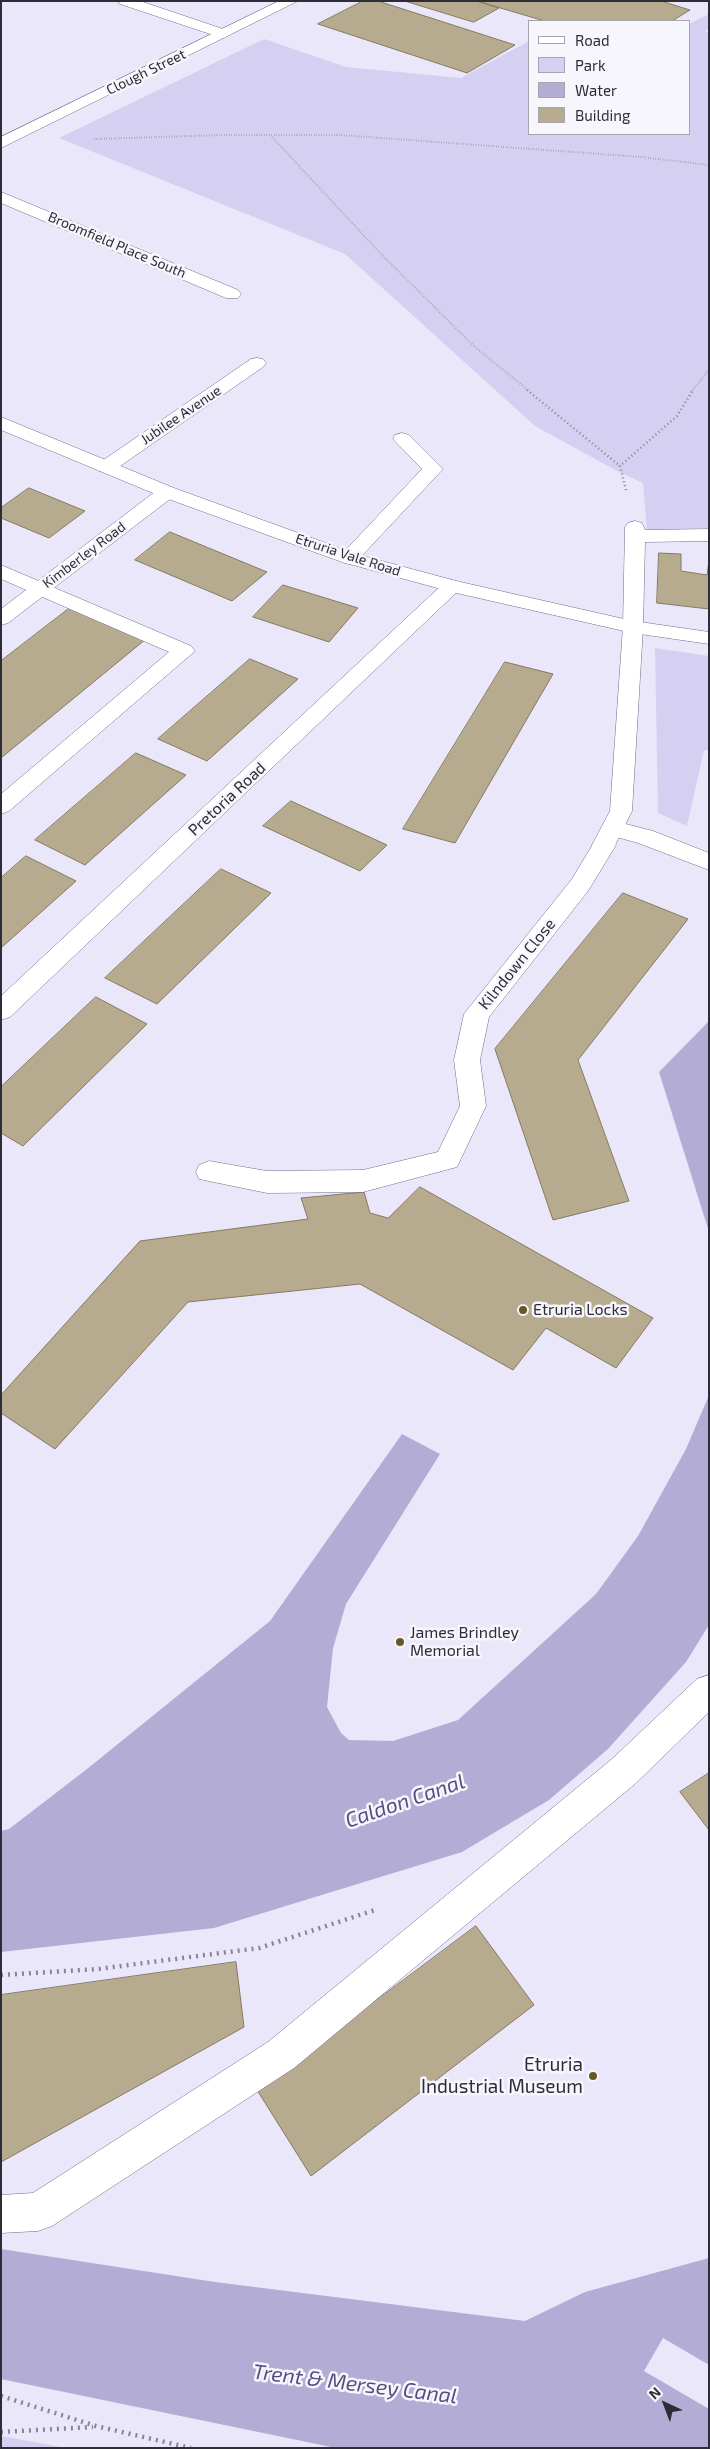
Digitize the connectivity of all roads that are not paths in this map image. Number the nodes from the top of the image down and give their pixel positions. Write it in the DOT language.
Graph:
graph roads {
  1 [pos="125,1"];
  2 [pos="290,1"];
  3 [pos="224,34"];
  4 [pos="1,143"];
  5 [pos="1,197"];
  6 [pos="232,294"];
  7 [pos="257,363"];
  8 [pos="1,423"];
  9 [pos="402,439"];
  10 [pos="106,467"];
  11 [pos="168,492"];
  12 [pos="709,535"];
  13 [pos="349,558"];
  14 [pos="1,571"];
  15 [pos="452,586"];
  16 [pos="40,588"];
  17 [pos="1,619"];
  18 [pos="633,627"];
  19 [pos="709,638"];
  20 [pos="1,806"];
  21 [pos="609,837"];
  22 [pos="709,862"];
  23 [pos="1,1011"];
  24 [pos="209,1172"];
  25 [pos="709,1690"];
  26 [pos="1,2214"];
  1 -- 3 [label="street"];
  2 -- 3 [label="street, Clough Street"];
  3 -- 4 [label="street, Clough Street"];
  5 -- 6 [label="street, Broomfield Place South"];
  7 -- 10 [label="street, Jubilee Avenue"];
  8 -- 10 [label="street, Etruria Vale Road"];
  9 -- 13 [label="street"];
  10 -- 11 [label="street, Etruria Vale Road"];
  11 -- 13 [label="street, Etruria Vale Road"];
  11 -- 16 [label="street, Kimberley Road"];
  12 -- 18 [label="street, Kilndown Close"];
  13 -- 15 [label="street, Etruria Vale Road"];
  14 -- 16 [label="street"];
  15 -- 18 [label="street, Etruria Vale Road"];
  15 -- 23 [label="street, Pretoria Road"];
  16 -- 17 [label="street, Kimberley Road"];
  16 -- 20 [label="street"];
  18 -- 19 [label="street, Etruria Vale Road"];
  18 -- 21 [label="street, Kilndown Close"];
  21 -- 22 [label="street"];
  21 -- 24 [label="street, Kilndown Close"];
  25 -- 26 [label="street"];
}
